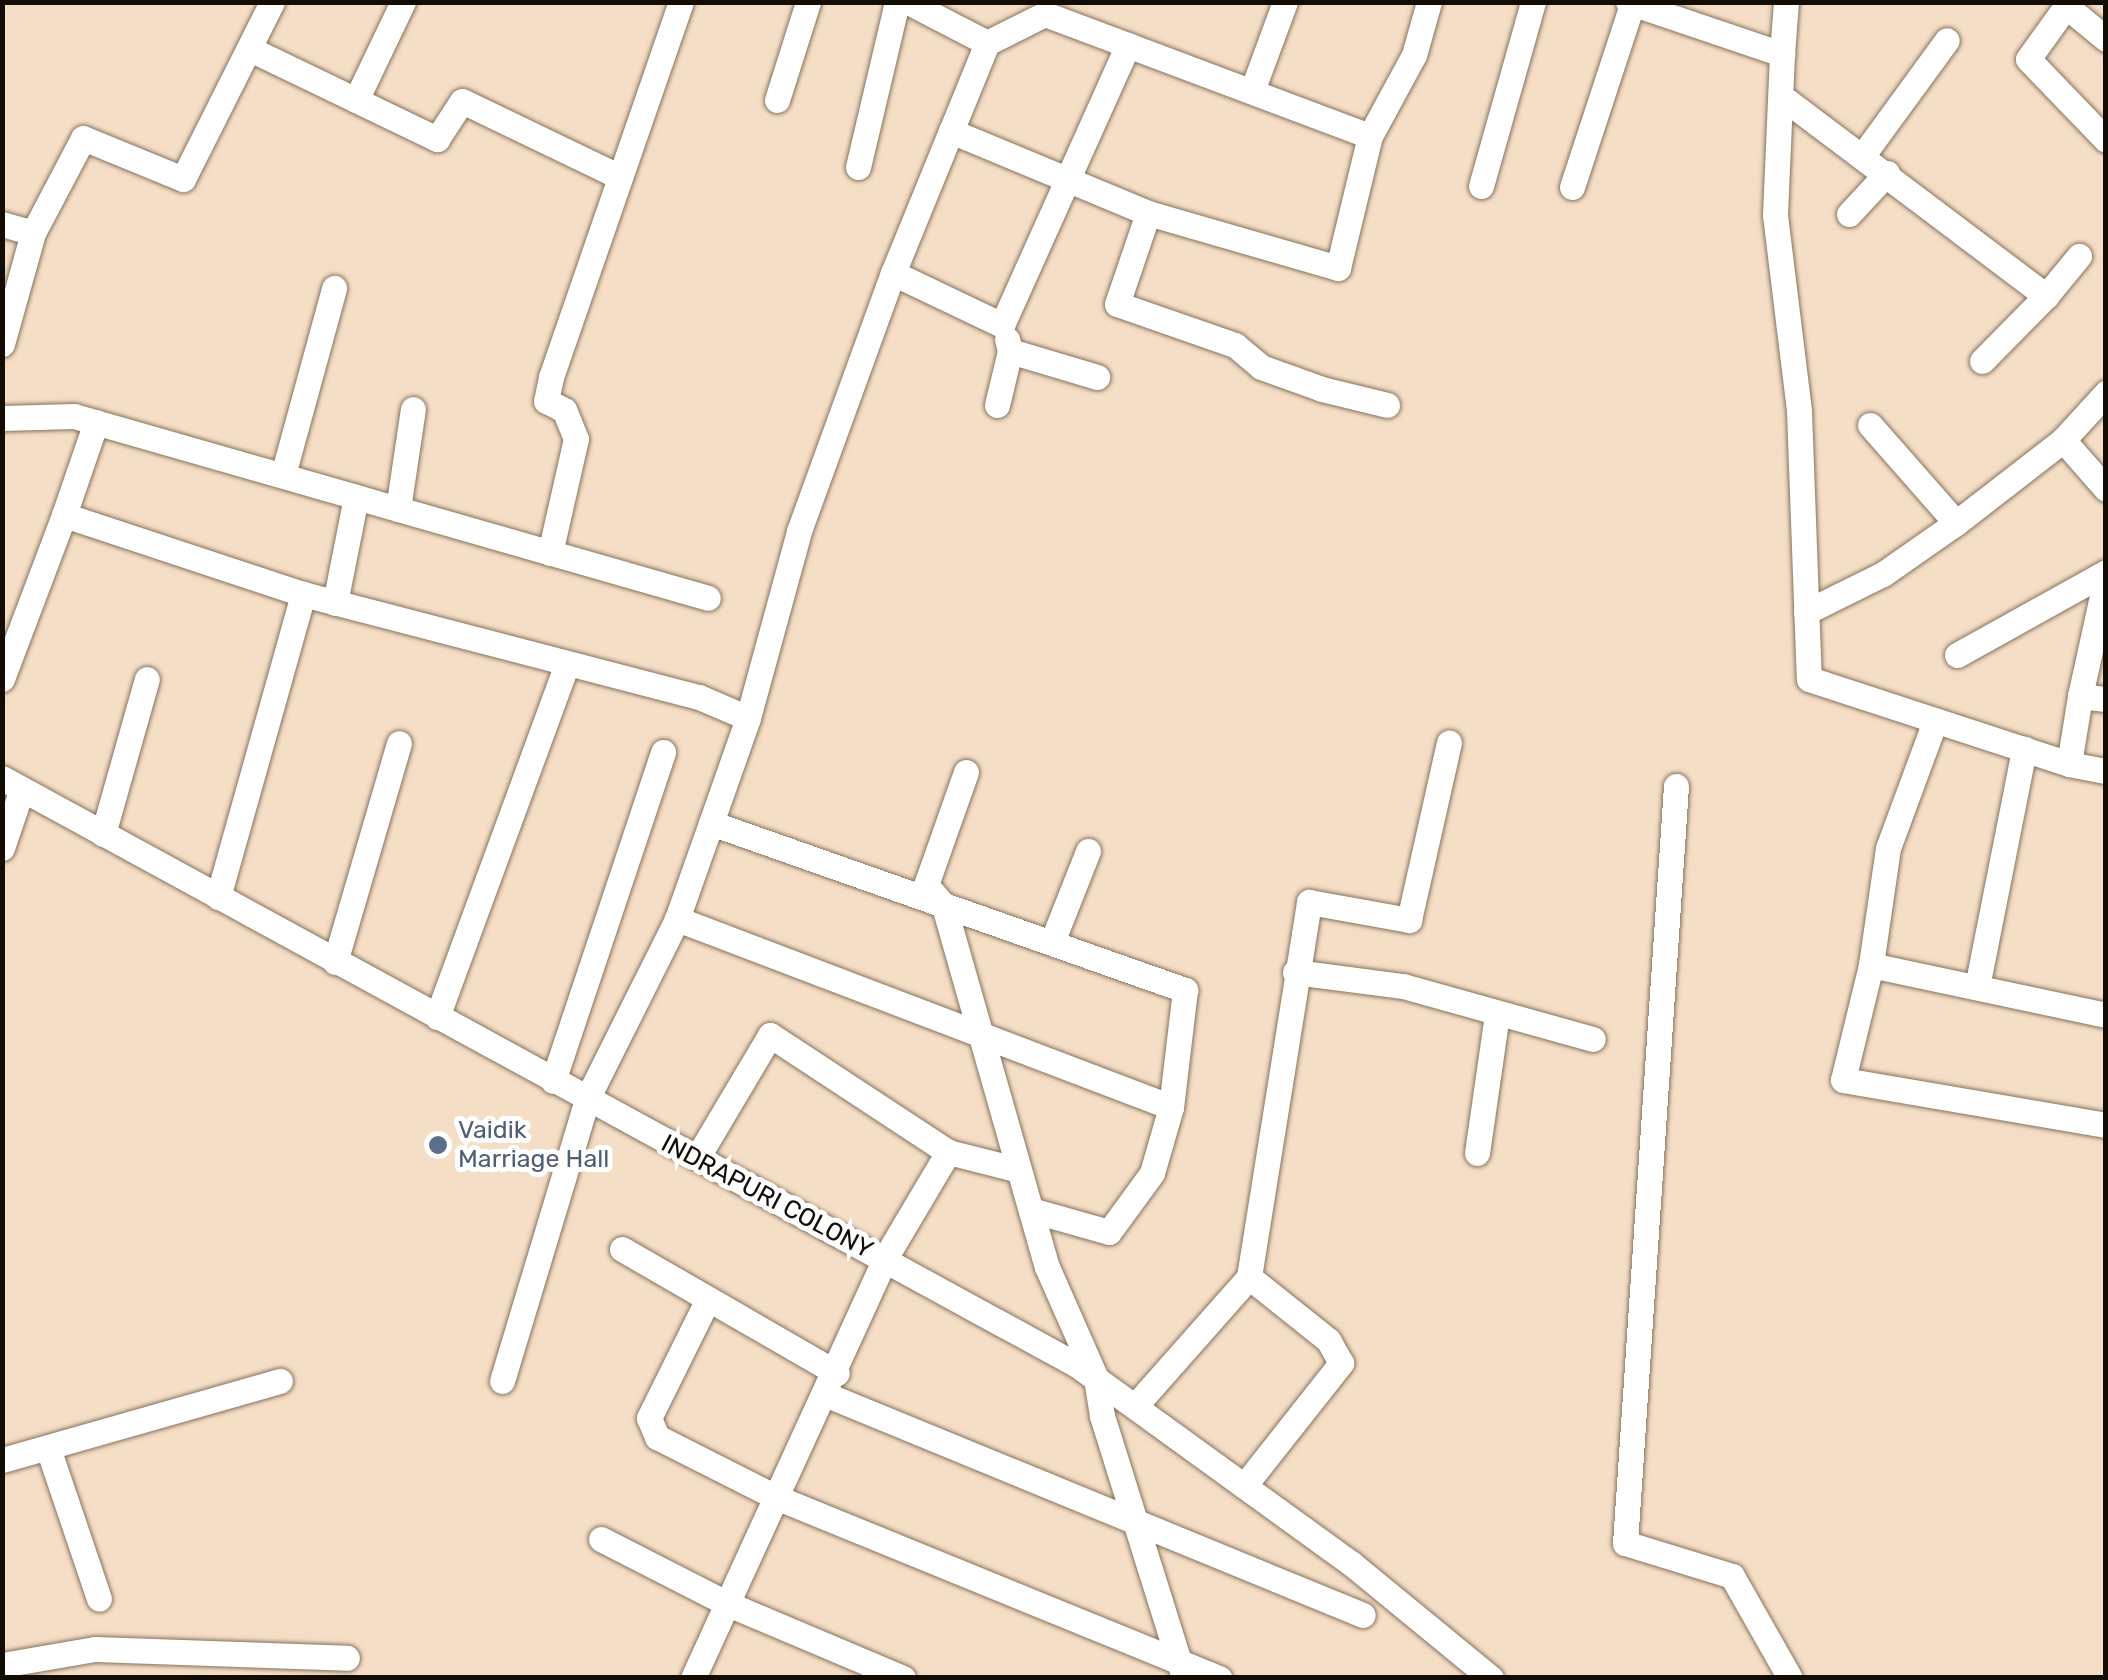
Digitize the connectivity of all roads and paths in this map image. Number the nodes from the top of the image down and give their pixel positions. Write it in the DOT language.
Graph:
graph roads {
  1 [pos="272,2"];
  2 [pos="403,2"];
  3 [pos="681,2"];
  4 [pos="808,2"];
  5 [pos="897,2"];
  6 [pos="908,2"];
  7 [pos="1284,2"];
  8 [pos="1429,2"];
  9 [pos="1533,2"];
  10 [pos="1786,2"];
  11 [pos="1634,4"];
  12 [pos="2068,4"];
  13 [pos="1049,8"];
  14 [pos="2106,39"];
  15 [pos="1947,40"];
  16 [pos="988,43"];
  17 [pos="1128,45"];
  18 [pos="250,49"];
  19 [pos="1782,54"];
  20 [pos="1252,91"];
  21 [pos="1782,98"];
  22 [pos="356,100"];
  23 [pos="777,100"];
  24 [pos="951,131"];
  25 [pos="1370,136"];
  26 [pos="2106,140"];
  27 [pos="1863,154"];
  28 [pos="858,167"];
  29 [pos="1886,172"];
  30 [pos="620,177"];
  31 [pos="1066,178"];
  32 [pos="1481,186"];
  33 [pos="1572,187"];
  34 [pos="1148,213"];
  35 [pos="1849,214"];
  36 [pos="2,224"];
  37 [pos="33,234"];
  38 [pos="2079,256"];
  39 [pos="893,273"];
  40 [pos="334,288"];
  41 [pos="2046,296"];
  42 [pos="1002,324"];
  43 [pos="5,327"];
  44 [pos="1010,352"];
  45 [pos="1982,361"];
  46 [pos="1097,378"];
  47 [pos="2106,394"];
  48 [pos="997,405"];
  49 [pos="1387,405"];
  50 [pos="413,408"];
  51 [pos="2,418"];
  52 [pos="96,422"];
  53 [pos="1870,425"];
  54 [pos="2063,440"];
  55 [pos="282,475"];
  56 [pos="2106,488"];
  57 [pos="356,496"];
  58 [pos="398,509"];
  59 [pos="64,515"];
  60 [pos="1956,523"];
  61 [pos="550,553"];
  62 [pos="2106,575"];
  63 [pos="304,594"];
  64 [pos="708,598"];
  65 [pos="335,603"];
  66 [pos="1806,612"];
  67 [pos="1956,655"];
  68 [pos="566,666"];
  69 [pos="2,679"];
  70 [pos="148,679"];
  71 [pos="2093,697"];
  72 [pos="748,718"];
  73 [pos="1935,721"];
  74 [pos="1448,742"];
  75 [pos="399,743"];
  76 [pos="2024,749"];
  77 [pos="664,752"];
  78 [pos="2069,764"];
  79 [pos="966,772"];
  80 [pos="2106,772"];
  81 [pos="12,784"];
  82 [pos="1676,786"];
  83 [pos="711,824"];
  84 [pos="104,834"];
  85 [pos="2,848"];
  86 [pos="1088,851"];
  87 [pos="218,898"];
  88 [pos="944,906"];
  89 [pos="678,919"];
  90 [pos="1052,942"];
  91 [pos="335,962"];
  92 [pos="1871,964"];
  93 [pos="1295,972"];
  94 [pos="1977,987"];
  95 [pos="1498,1014"];
  96 [pos="2106,1015"];
  97 [pos="437,1018"];
  98 [pos="980,1036"];
  99 [pos="1594,1038"];
  100 [pos="553,1080"];
  101 [pos="586,1099"];
  102 [pos="1171,1107"];
  103 [pos="2106,1125"];
  104 [pos="948,1152"];
  105 [pos="1477,1153"];
  106 [pos="696,1158"];
  107 [pos="1019,1170"];
  108 [pos="1030,1210"];
  109 [pos="622,1249"];
  110 [pos="884,1260"];
  111 [pos="1248,1277"];
  112 [pos="708,1299"];
  113 [pos="1096,1378"];
  114 [pos="280,1381"];
  115 [pos="502,1381"];
  116 [pos="832,1384"];
  117 [pos="1135,1406"];
  118 [pos="48,1448"];
  119 [pos="2,1460"];
  120 [pos="1244,1486"];
  121 [pos="778,1498"];
  122 [pos="1136,1526"];
  123 [pos="601,1539"];
  124 [pos="100,1599"];
  125 [pos="728,1604"];
  126 [pos="1363,1615"];
  127 [pos="347,1658"];
  128 [pos="2,1665"];
  129 [pos="1181,1669"];
  130 [pos="693,1678"];
  131 [pos="903,1678"];
  132 [pos="1220,1678"];
  133 [pos="1491,1678"];
  134 [pos="1790,1678"];
  1 -- 18 [label="street"];
  2 -- 22 [label="street"];
  3 -- 30 [label="street"];
  4 -- 23 [label="street"];
  5 -- 28 [label="street"];
  6 -- 16 [label="street"];
  7 -- 20 [label="street"];
  8 -- 25 [label="street"];
  9 -- 32 [label="street"];
  10 -- 19 [label="street"];
  11 -- 19 [label="street"];
  11 -- 33 [label="street"];
  12 -- 14 [label="street"];
  12 -- 26 [label="street"];
  13 -- 16 [label="street"];
  13 -- 17 [label="street"];
  15 -- 27 [label="street"];
  16 -- 24 [label="street"];
  17 -- 20 [label="street"];
  17 -- 31 [label="street"];
  18 -- 22 [label="street"];
  18 -- 37 [label="street"];
  19 -- 21 [label="street"];
  20 -- 25 [label="street"];
  21 -- 27 [label="street"];
  21 -- 66 [label="street"];
  22 -- 30 [label="street"];
  24 -- 31 [label="street"];
  24 -- 39 [label="street"];
  25 -- 34 [label="street"];
  27 -- 29 [label="street"];
  29 -- 35 [label="street"];
  29 -- 41 [label="street"];
  30 -- 61 [label="street"];
  31 -- 34 [label="street"];
  31 -- 42 [label="street"];
  34 -- 49 [label="street"];
  36 -- 37 [label="street"];
  37 -- 43 [label="street"];
  38 -- 41 [label="street"];
  39 -- 42 [label="street"];
  39 -- 72 [label="street"];
  40 -- 55 [label="street"];
  41 -- 45 [label="street"];
  42 -- 44 [label="street"];
  44 -- 46 [label="street"];
  44 -- 48 [label="street"];
  47 -- 54 [label="street"];
  50 -- 58 [label="street"];
  51 -- 52 [label="street"];
  52 -- 55 [label="street"];
  52 -- 59 [label="street"];
  53 -- 60 [label="street"];
  54 -- 56 [label="street"];
  54 -- 60 [label="street"];
  55 -- 57 [label="street"];
  57 -- 58 [label="street"];
  57 -- 65 [label="street"];
  58 -- 61 [label="street"];
  59 -- 63 [label="street"];
  59 -- 69 [label="street"];
  60 -- 66 [label="street"];
  61 -- 64 [label="street"];
  62 -- 67 [label="street"];
  62 -- 71 [label="street"];
  63 -- 65 [label="street"];
  63 -- 87 [label="street"];
  65 -- 68 [label="street"];
  66 -- 73 [label="street"];
  68 -- 72 [label="street"];
  68 -- 97 [label="street"];
  70 -- 84 [label="street"];
  71 -- 78 [label="street"];
  72 -- 83 [label="street"];
  73 -- 76 [label="street"];
  73 -- 92 [label="street"];
  74 -- 93 [label="street"];
  75 -- 91 [label="street"];
  76 -- 78 [label="street"];
  76 -- 94 [label="street"];
  77 -- 100 [label="street"];
  78 -- 80 [label="street"];
  79 -- 88 [label="street"];
  81 -- 84 [label="street, INDRAPURI COLONY"];
  81 -- 85 [label="street"];
  82 -- 134 [label="street"];
  83 -- 88 [label="street"];
  83 -- 89 [label="street"];
  84 -- 87 [label="street, INDRAPURI COLONY"];
  86 -- 90 [label="street"];
  87 -- 91 [label="street, INDRAPURI COLONY"];
  88 -- 90 [label="street"];
  88 -- 98 [label="street"];
  89 -- 98 [label="street"];
  89 -- 101 [label="street"];
  90 -- 102 [label="street"];
  91 -- 97 [label="street, INDRAPURI COLONY"];
  92 -- 94 [label="street"];
  92 -- 103 [label="street"];
  93 -- 95 [label="street"];
  93 -- 111 [label="street"];
  94 -- 96 [label="street"];
  95 -- 99 [label="street"];
  95 -- 105 [label="street"];
  97 -- 100 [label="street, INDRAPURI COLONY"];
  98 -- 102 [label="street"];
  98 -- 107 [label="street"];
  100 -- 101 [label="street, INDRAPURI COLONY"];
  101 -- 106 [label="street, INDRAPURI COLONY"];
  101 -- 115 [label="street"];
  102 -- 108 [label="street"];
  104 -- 106 [label="street"];
  104 -- 107 [label="street"];
  104 -- 110 [label="street"];
  106 -- 110 [label="street, INDRAPURI COLONY"];
  107 -- 108 [label="street"];
  108 -- 113 [label="street"];
  109 -- 112 [label="street"];
  110 -- 113 [label="street, INDRAPURI COLONY"];
  110 -- 116 [label="street"];
  111 -- 117 [label="street"];
  111 -- 120 [label="street"];
  112 -- 116 [label="street"];
  112 -- 121 [label="street"];
  113 -- 117 [label="street, INDRAPURI COLONY"];
  113 -- 122 [label="street"];
  114 -- 118 [label="street"];
  116 -- 121 [label="street"];
  116 -- 122 [label="street"];
  117 -- 120 [label="street, INDRAPURI COLONY"];
  118 -- 119 [label="street"];
  118 -- 124 [label="street"];
  120 -- 133 [label="street, INDRAPURI COLONY"];
  121 -- 125 [label="street"];
  121 -- 129 [label="street"];
  122 -- 126 [label="street"];
  122 -- 129 [label="street"];
  123 -- 125 [label="street"];
  125 -- 130 [label="street"];
  125 -- 131 [label="street"];
  127 -- 128 [label="street"];
  129 -- 132 [label="street"];
}
